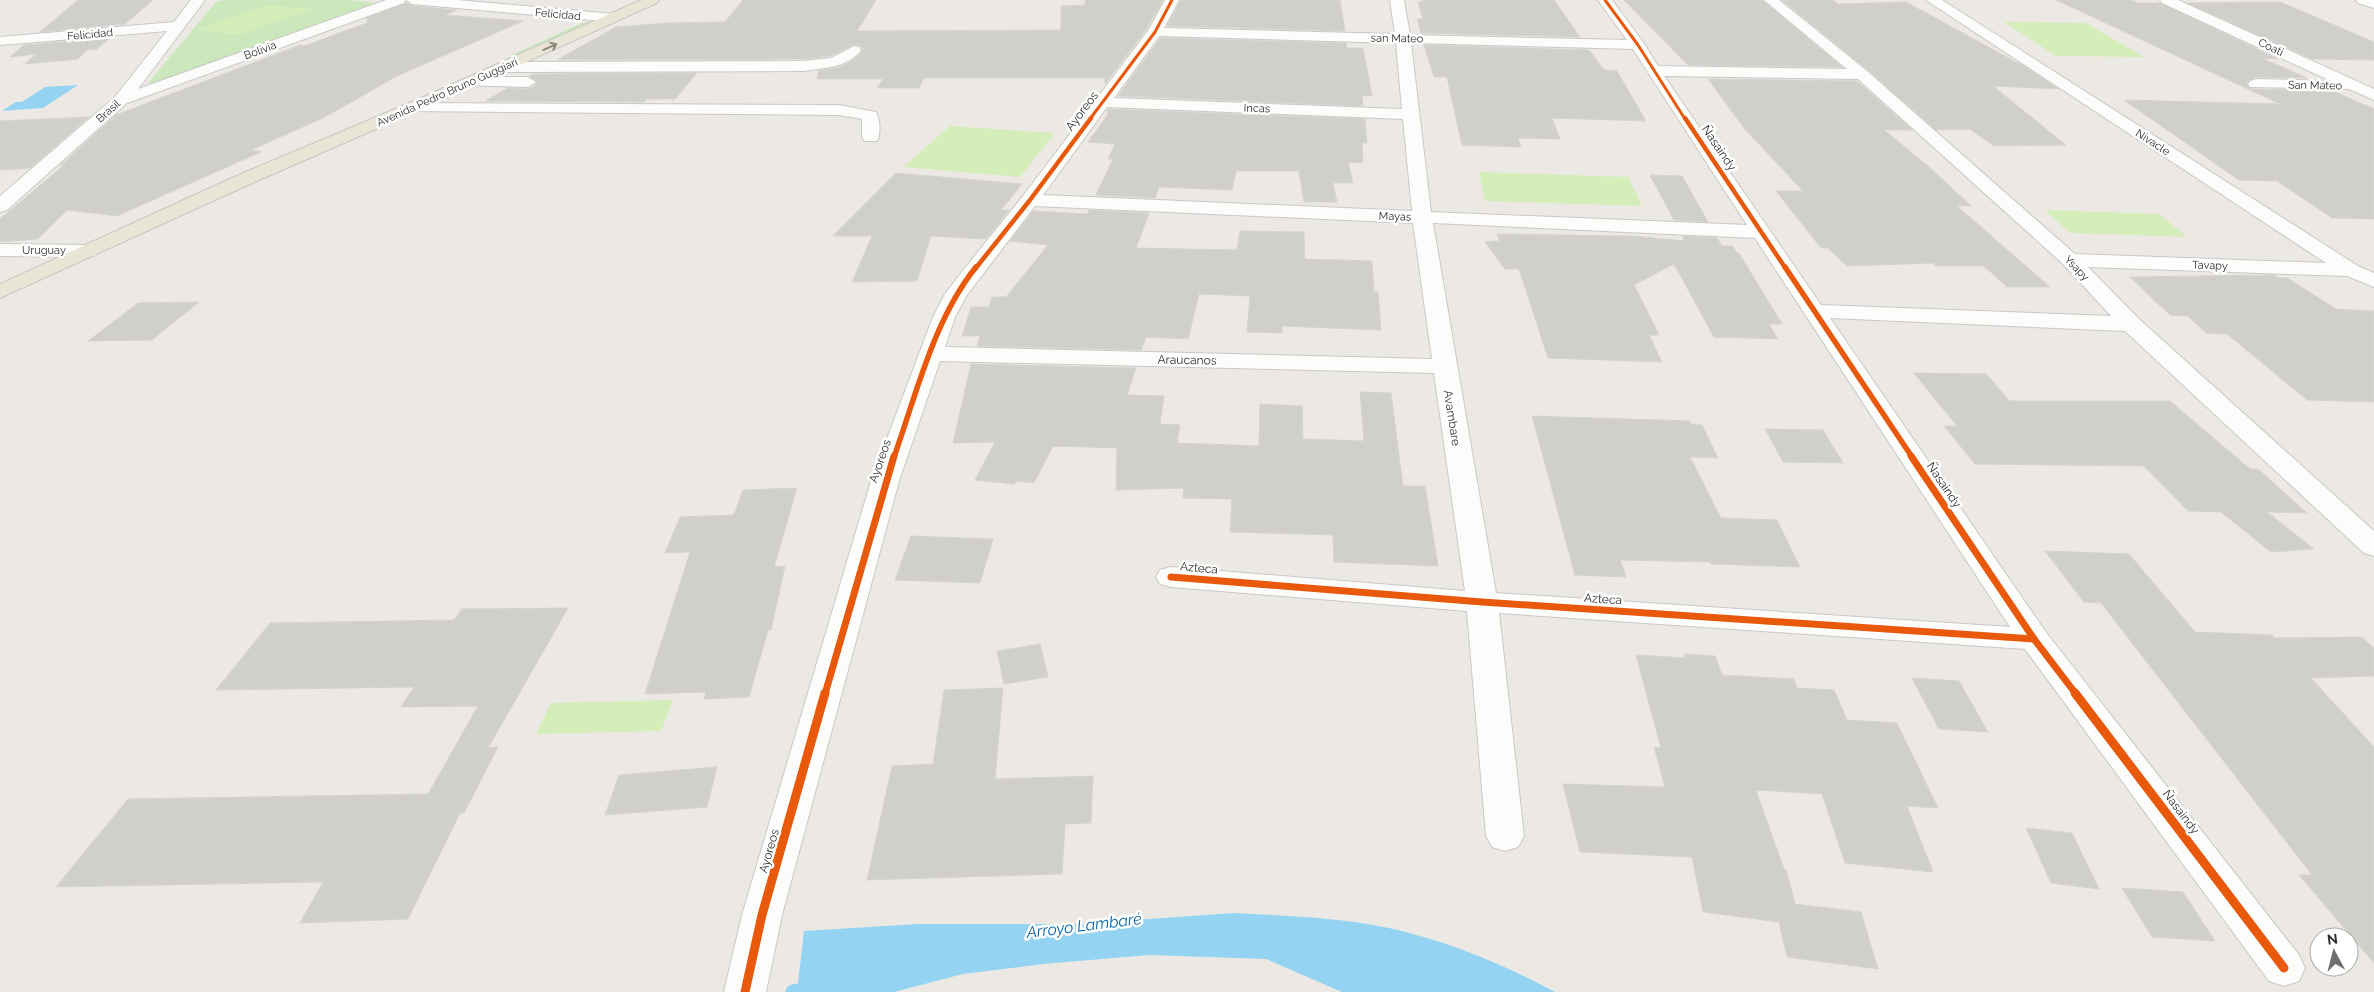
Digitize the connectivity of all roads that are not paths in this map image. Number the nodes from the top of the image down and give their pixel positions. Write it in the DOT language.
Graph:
graph roads {
  1 [pos="198,0"];
  2 [pos="399,0"];
  3 [pos="412,0"];
  4 [pos="622,0"];
  5 [pos="652,0"];
  6 [pos="1172,0"];
  7 [pos="1397,0"];
  8 [pos="1605,0"];
  9 [pos="1771,0"];
  10 [pos="1933,0"];
  11 [pos="2167,0"];
  12 [pos="2362,0"];
  13 [pos="2374,4"];
  14 [pos="587,17"];
  15 [pos="614,18"];
  16 [pos="179,26"];
  17 [pos="1156,32"];
  18 [pos="1403,38"];
  19 [pos="0,42"];
  20 [pos="1638,45"];
  21 [pos="854,50"];
  22 [pos="503,67"];
  23 [pos="1653,71"];
  24 [pos="1862,74"];
  25 [pos="795,81"];
  26 [pos="469,82"];
  27 [pos="2256,84"];
  28 [pos="2355,86"];
  29 [pos="2374,86"];
  30 [pos="2374,95"];
  31 [pos="121,100"];
  32 [pos="1103,102"];
  33 [pos="411,108"];
  34 [pos="1410,114"];
  35 [pos="871,137"];
  36 [pos="241,181"];
  37 [pos="1030,200"];
  38 [pos="0,206"];
  39 [pos="1422,217"];
  40 [pos="1761,232"];
  41 [pos="0,250"];
  42 [pos="89,251"];
  43 [pos="2070,260"];
  44 [pos="2351,270"];
  45 [pos="2374,281"];
  46 [pos="0,292"];
  47 [pos="1814,311"];
  48 [pos="2131,324"];
  49 [pos="930,354"];
  50 [pos="1444,366"];
  51 [pos="2374,548"];
  52 [pos="1171,577"];
  53 [pos="1482,602"];
  54 [pos="2034,639"];
  55 [pos="1506,836"];
  56 [pos="2284,968"];
  57 [pos="745,992"];
  1 -- 16 [label="street, Brasil"];
  2 -- 31 [label="street, Bolivia"];
  3 -- 14 [label="street, Felicidad"];
  4 -- 14 [label="main road, Avenida Pedro Bruno Guggiari"];
  5 -- 15 [label="main road, Avenida Pedro Bruno Guggiari"];
  6 -- 17 [label="street, Ayoreos"];
  7 -- 18 [label="street, Avambare"];
  8 -- 20 [label="street, Ñasaindy"];
  9 -- 24 [label="street, Ysapy"];
  10 -- 44 [label="street, Nivacle"];
  11 -- 28 [label="street, Coati"];
  12 -- 13 [label="street"];
  14 -- 15 [label="street, Felicidad"];
  14 -- 36 [label="main road, Avenida Pedro Bruno Guggiari"];
  22 -- 15 [label="main road, Avenida Pedro Bruno Guggiari, one-way"];
  16 -- 19 [label="street, Felicidad"];
  16 -- 31 [label="street, Brasil"];
  17 -- 18 [label="street, san Mateo"];
  17 -- 32 [label="street, Ayoreos"];
  18 -- 20 [label="street, san Mateo"];
  18 -- 34 [label="street, Avambare"];
  20 -- 23 [label="street, Ñasaindy"];
  21 -- 22 [label="street"];
  22 -- 26 [label="main road, Avenida Pedro Bruno Guggiari"];
  23 -- 24 [label="street"];
  23 -- 40 [label="street, Ñasaindy"];
  24 -- 43 [label="street, Ysapy"];
  25 -- 26 [label="street"];
  26 -- 33 [label="main road, Avenida Pedro Bruno Guggiari"];
  27 -- 28 [label="street, San Mateo"];
  28 -- 29 [label="street, San Mateo"];
  28 -- 30 [label="street, Coati"];
  31 -- 38 [label="street, Brasil"];
  32 -- 34 [label="street, Incas"];
  32 -- 37 [label="street, Ayoreos"];
  33 -- 35 [label="street"];
  33 -- 36 [label="main road, Avenida Pedro Bruno Guggiari"];
  34 -- 39 [label="street, Avambare"];
  36 -- 42 [label="main road, Avenida Pedro Bruno Guggiari"];
  37 -- 39 [label="street, Mayas"];
  37 -- 49 [label="street, Ayoreos"];
  39 -- 40 [label="street, Mayas"];
  39 -- 50 [label="street, Avambare"];
  40 -- 47 [label="street, Ñasaindy"];
  41 -- 42 [label="street, Uruguay"];
  42 -- 46 [label="main road, Avenida Pedro Bruno Guggiari"];
  43 -- 44 [label="street, Tavapy"];
  43 -- 48 [label="street, Ysapy"];
  44 -- 45 [label="street, Nivacle"];
  47 -- 48 [label="street"];
  47 -- 54 [label="street, Ñasaindy"];
  48 -- 51 [label="street, Ysapy"];
  49 -- 50 [label="street, Araucanos"];
  49 -- 57 [label="street, Ayoreos"];
  50 -- 53 [label="street, Avambare"];
  52 -- 53 [label="street, Azteca"];
  53 -- 54 [label="street, Azteca"];
  53 -- 55 [label="street, Avambare"];
  54 -- 56 [label="street, Ñasaindy"];
}
